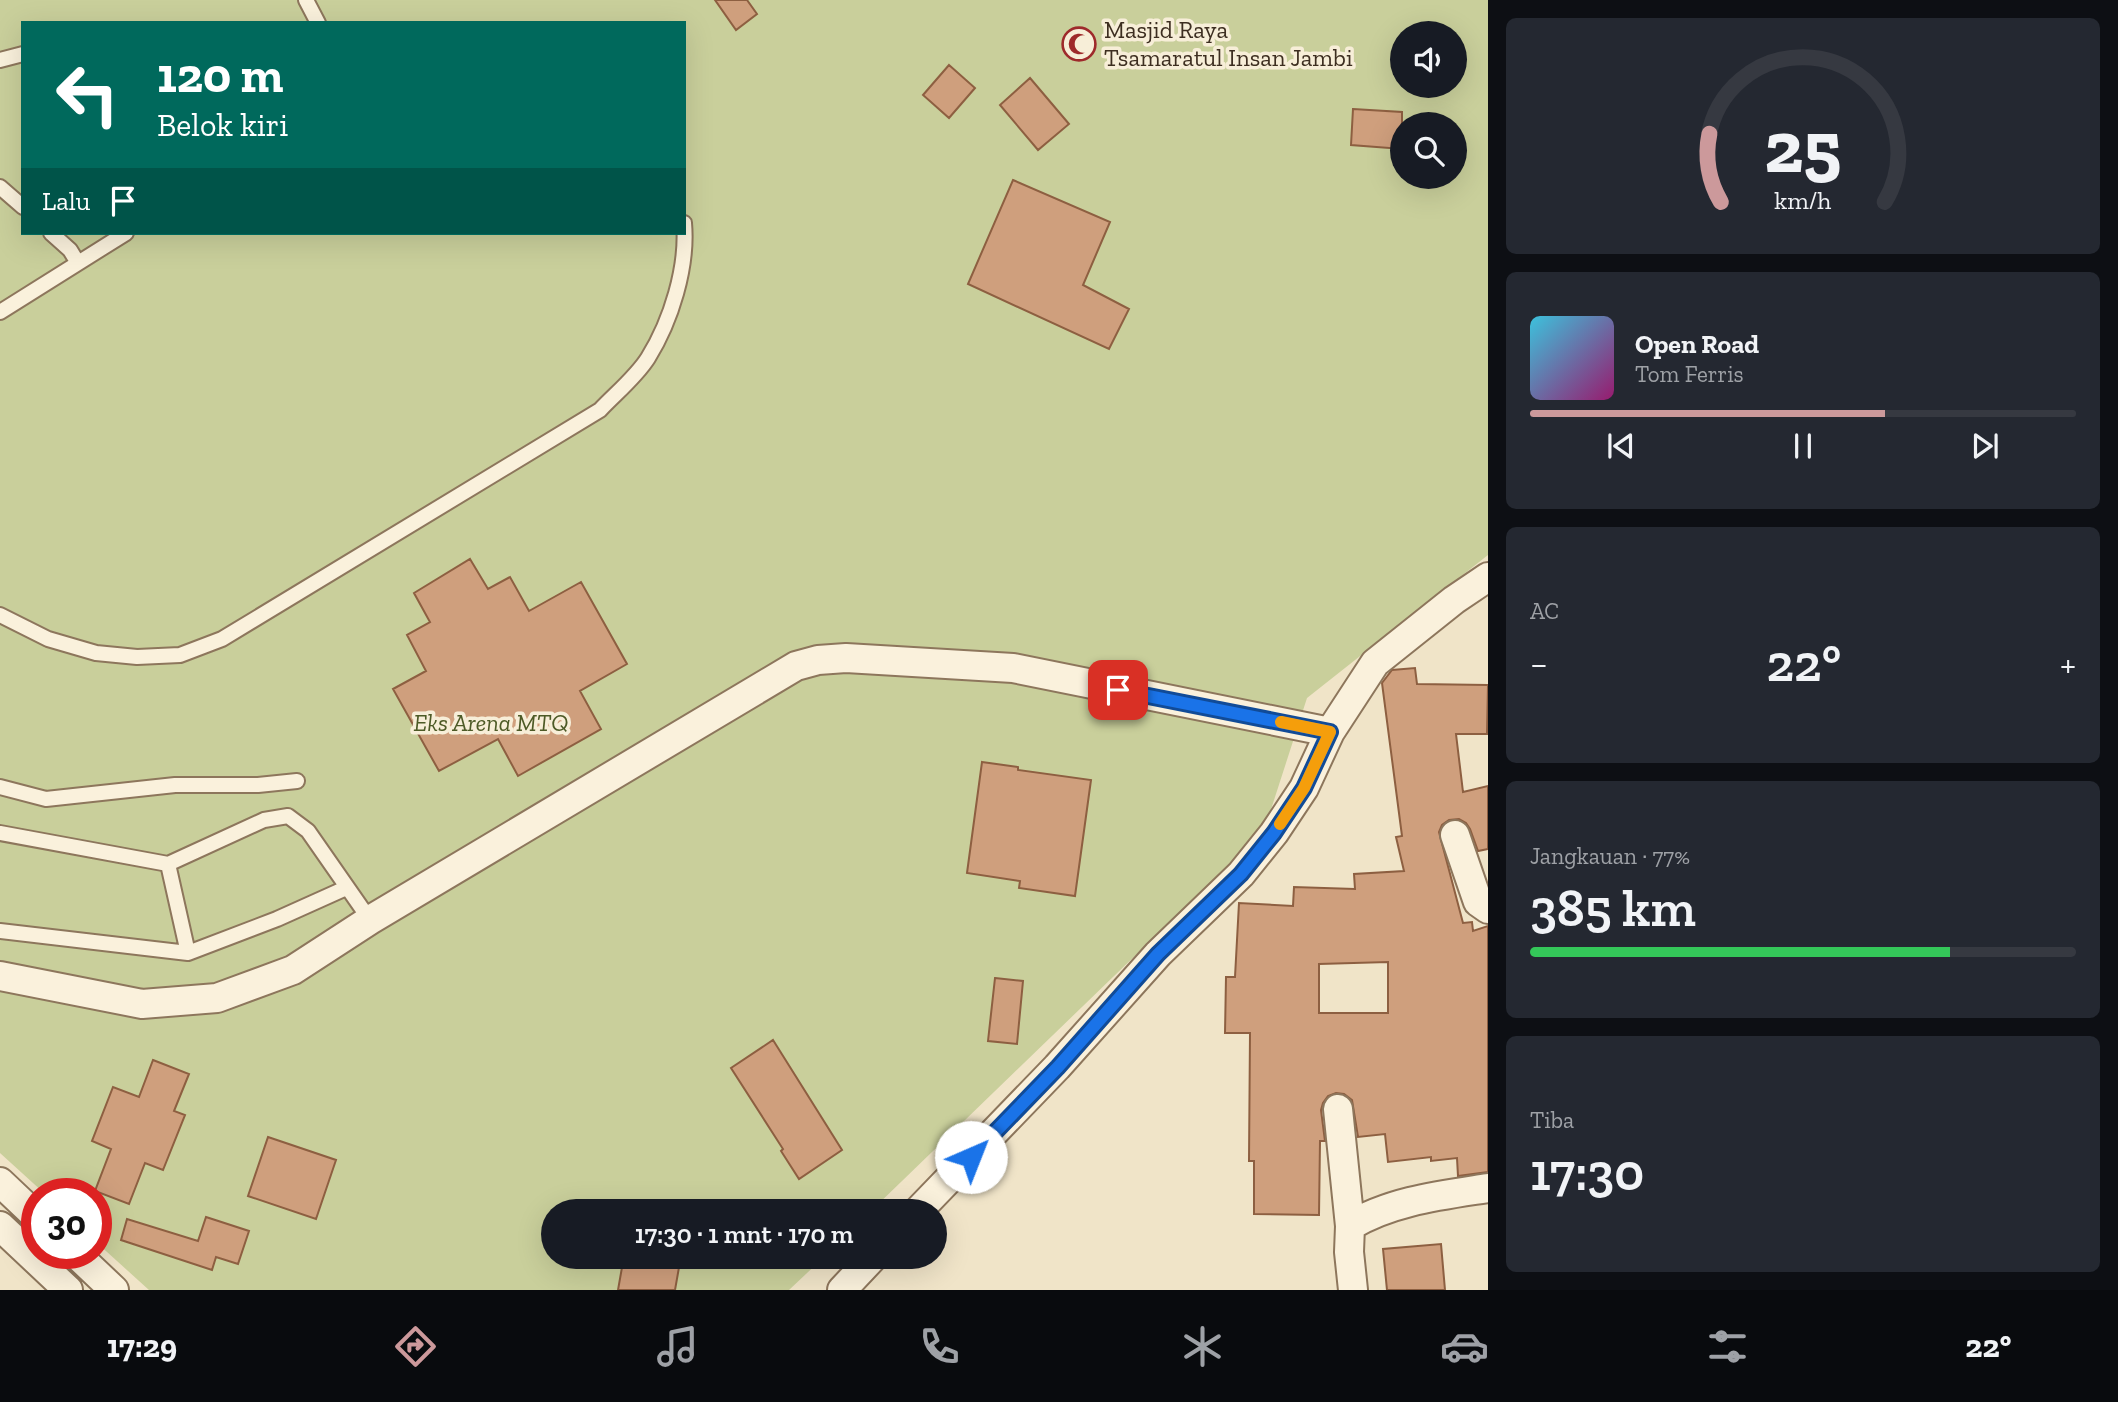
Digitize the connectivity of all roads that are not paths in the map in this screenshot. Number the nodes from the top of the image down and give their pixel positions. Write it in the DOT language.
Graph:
graph roads {
  1 [pos="306,0"];
  2 [pos="317,21"];
  3 [pos="21,55"];
  4 [pos="0,60"];
  5 [pos="0,187"];
  6 [pos="21,205"];
  7 [pos="53,235"];
  8 [pos="123,235"];
  9 [pos="685,235"];
  10 [pos="78,263"];
  11 [pos="0,312"];
  12 [pos="1488,577"];
  13 [pos="0,615"];
  14 [pos="1330,732"];
  15 [pos="297,781"];
  16 [pos="0,787"];
  17 [pos="0,833"];
  18 [pos="1455,835"];
  19 [pos="168,864"];
  20 [pos="346,888"];
  21 [pos="1488,909"];
  22 [pos="370,920"];
  23 [pos="0,931"];
  24 [pos="188,953"];
  25 [pos="0,976"];
  26 [pos="1338,1109"];
  27 [pos="0,1182"];
  28 [pos="1488,1188"];
  29 [pos="930,1199"];
  30 [pos="21,1201"];
  31 [pos="0,1226"];
  32 [pos="1350,1226"];
  33 [pos="92,1269"];
  34 [pos="862,1269"];
  35 [pos="68,1290"];
  36 [pos="114,1290"];
  37 [pos="842,1290"];
  38 [pos="1353,1290"];
  1 -- 2 [label="lane"];
  3 -- 4 [label="lane"];
  5 -- 6 [label="lane"];
  7 -- 10 [label="lane"];
  8 -- 10 [label="lane"];
  9 -- 13 [label="lane"];
  10 -- 11 [label="lane"];
  12 -- 14 [label="street"];
  14 -- 22 [label="street"];
  14 -- 29 [label="street"];
  15 -- 16 [label="lane"];
  17 -- 19 [label="lane"];
  18 -- 21 [label="street"];
  19 -- 20 [label="lane"];
  19 -- 24 [label="lane"];
  20 -- 22 [label="lane"];
  20 -- 24 [label="lane"];
  22 -- 25 [label="street"];
  23 -- 24 [label="lane"];
  26 -- 32 [label="street"];
  27 -- 30 [label="street"];
  28 -- 32 [label="street"];
  31 -- 35 [label="street"];
  32 -- 38 [label="street"];
  33 -- 36 [label="street"];
  34 -- 37 [label="street"];
}
